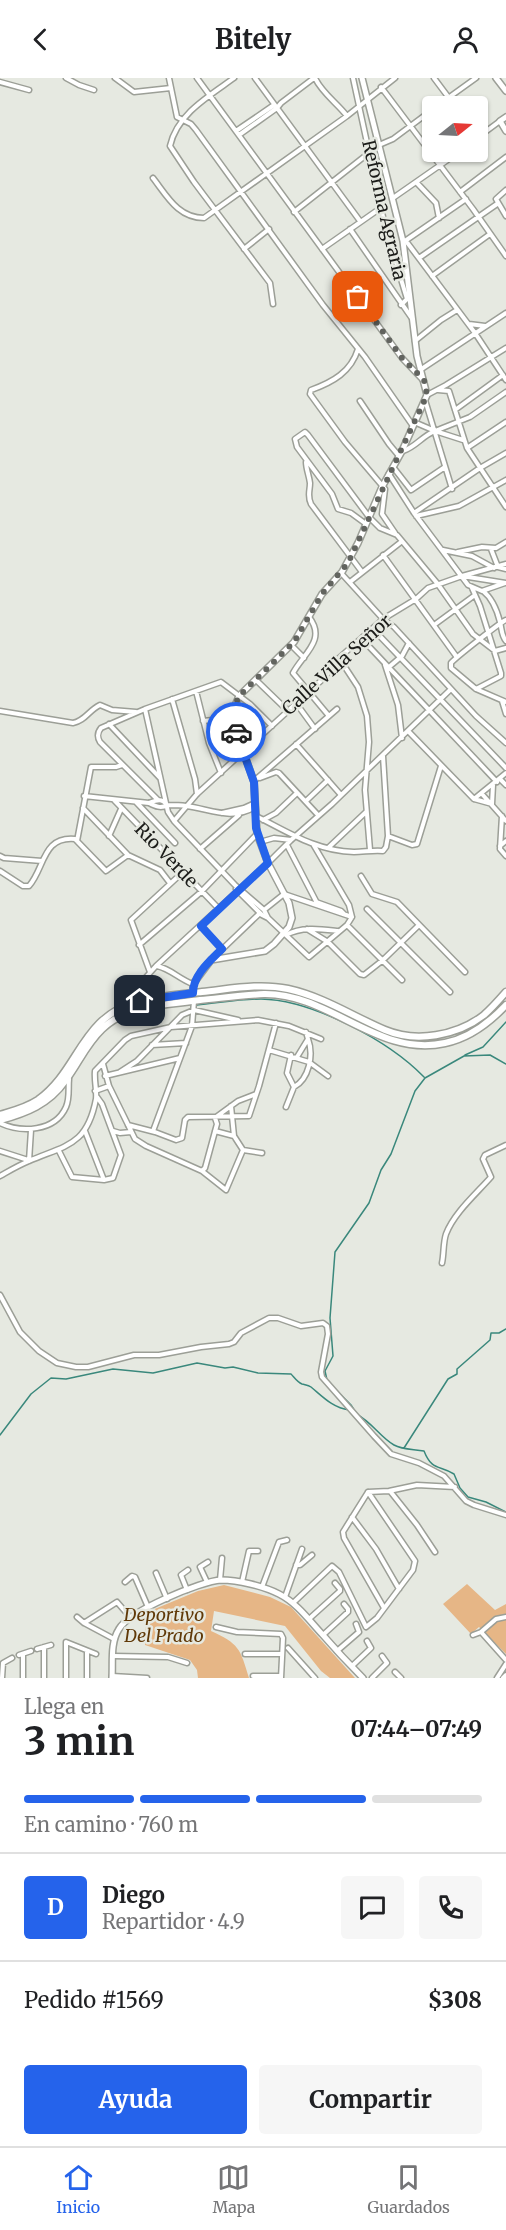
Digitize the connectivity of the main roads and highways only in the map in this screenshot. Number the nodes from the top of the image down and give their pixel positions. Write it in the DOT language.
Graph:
graph roads {
  1 [pos="506,992"];
  2 [pos="290,993"];
  3 [pos="506,1005"];
  4 [pos="0,1115"];
  5 [pos="0,1122"];
  1 -- 2 [label="main road"];
  2 -- 3 [label="main road"];
  2 -- 4 [label="main road"];
  2 -- 5 [label="main road"];
}
